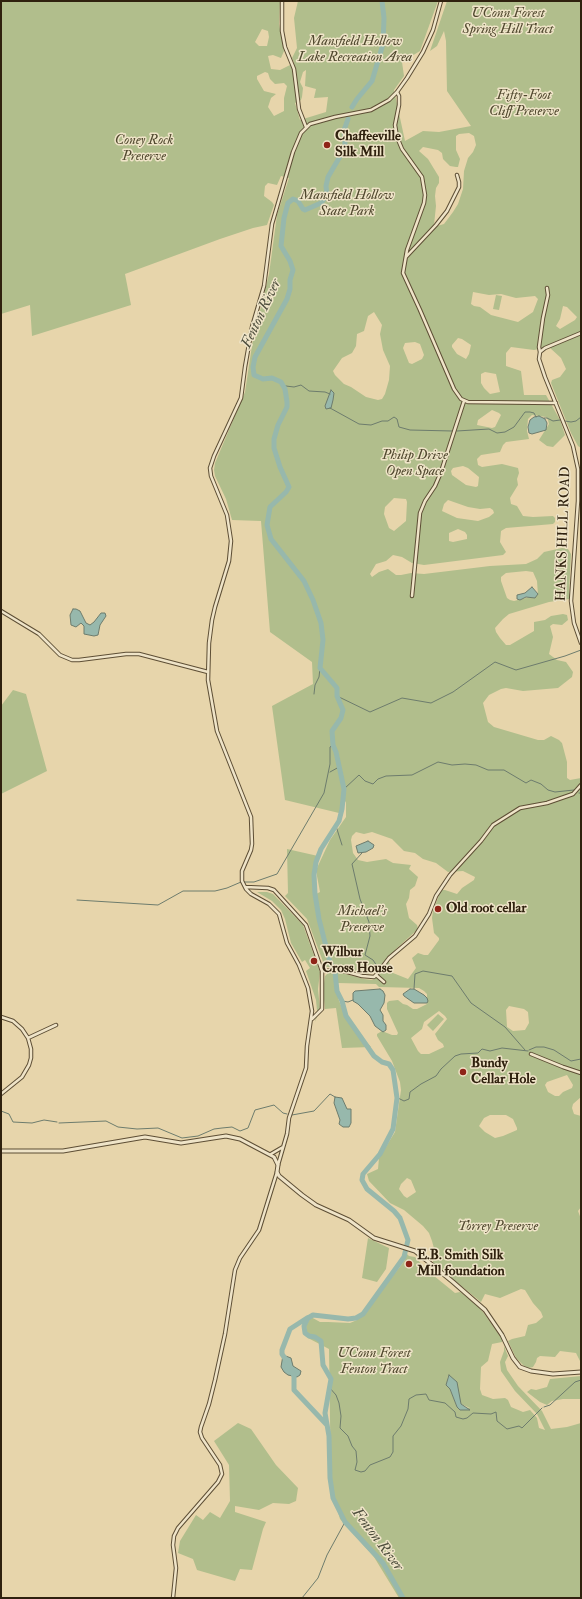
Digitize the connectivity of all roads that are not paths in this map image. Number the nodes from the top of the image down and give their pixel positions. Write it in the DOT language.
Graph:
graph roads {
  1 [pos="282,1"];
  2 [pos="441,1"];
  3 [pos="397,92"];
  4 [pos="306,127"];
  5 [pos="457,174"];
  6 [pos="405,257"];
  7 [pos="547,288"];
  8 [pos="581,333"];
  9 [pos="540,352"];
  10 [pos="464,401"];
  11 [pos="556,403"];
  12 [pos="412,596"];
  13 [pos="1,611"];
  14 [pos="581,643"];
  15 [pos="208,672"];
  16 [pos="581,785"];
  17 [pos="245,887"];
  18 [pos="322,971"];
  19 [pos="376,976"];
  20 [pos="384,982"];
  21 [pos="1,1017"];
  22 [pos="312,1019"];
  23 [pos="56,1024"];
  24 [pos="28,1038"];
  25 [pos="531,1054"];
  26 [pos="581,1073"];
  27 [pos="1,1094"];
  28 [pos="283,1146"];
  29 [pos="1,1152"];
  30 [pos="270,1154"];
  31 [pos="278,1165"];
  32 [pos="277,1172"];
  33 [pos="581,1372"];
  34 [pos="173,1598"];
  1 -- 4 [label="street"];
  2 -- 3 [label="street"];
  3 -- 4 [label="street"];
  3 -- 6 [label="street"];
  4 -- 15 [label="street"];
  5 -- 6 [label="street"];
  6 -- 10 [label="street"];
  7 -- 9 [label="street, HANKS HILL ROAD"];
  8 -- 9 [label="street"];
  9 -- 11 [label="street, HANKS HILL ROAD"];
  10 -- 11 [label="street"];
  10 -- 12 [label="street"];
  11 -- 14 [label="street, HANKS HILL ROAD"];
  13 -- 15 [label="street"];
  15 -- 17 [label="street"];
  16 -- 19 [label="street"];
  17 -- 18 [label="street"];
  17 -- 22 [label="street"];
  18 -- 19 [label="street"];
  18 -- 22 [label="street"];
  19 -- 20 [label="street"];
  21 -- 24 [label="street"];
  22 -- 28 [label="street"];
  23 -- 24 [label="street"];
  24 -- 27 [label="street"];
  25 -- 26 [label="street"];
  28 -- 30 [label="street"];
  28 -- 31 [label="street"];
  29 -- 30 [label="street"];
  30 -- 31 [label="street"];
  31 -- 32 [label="street"];
  32 -- 33 [label="street"];
  32 -- 34 [label="street"];
}
